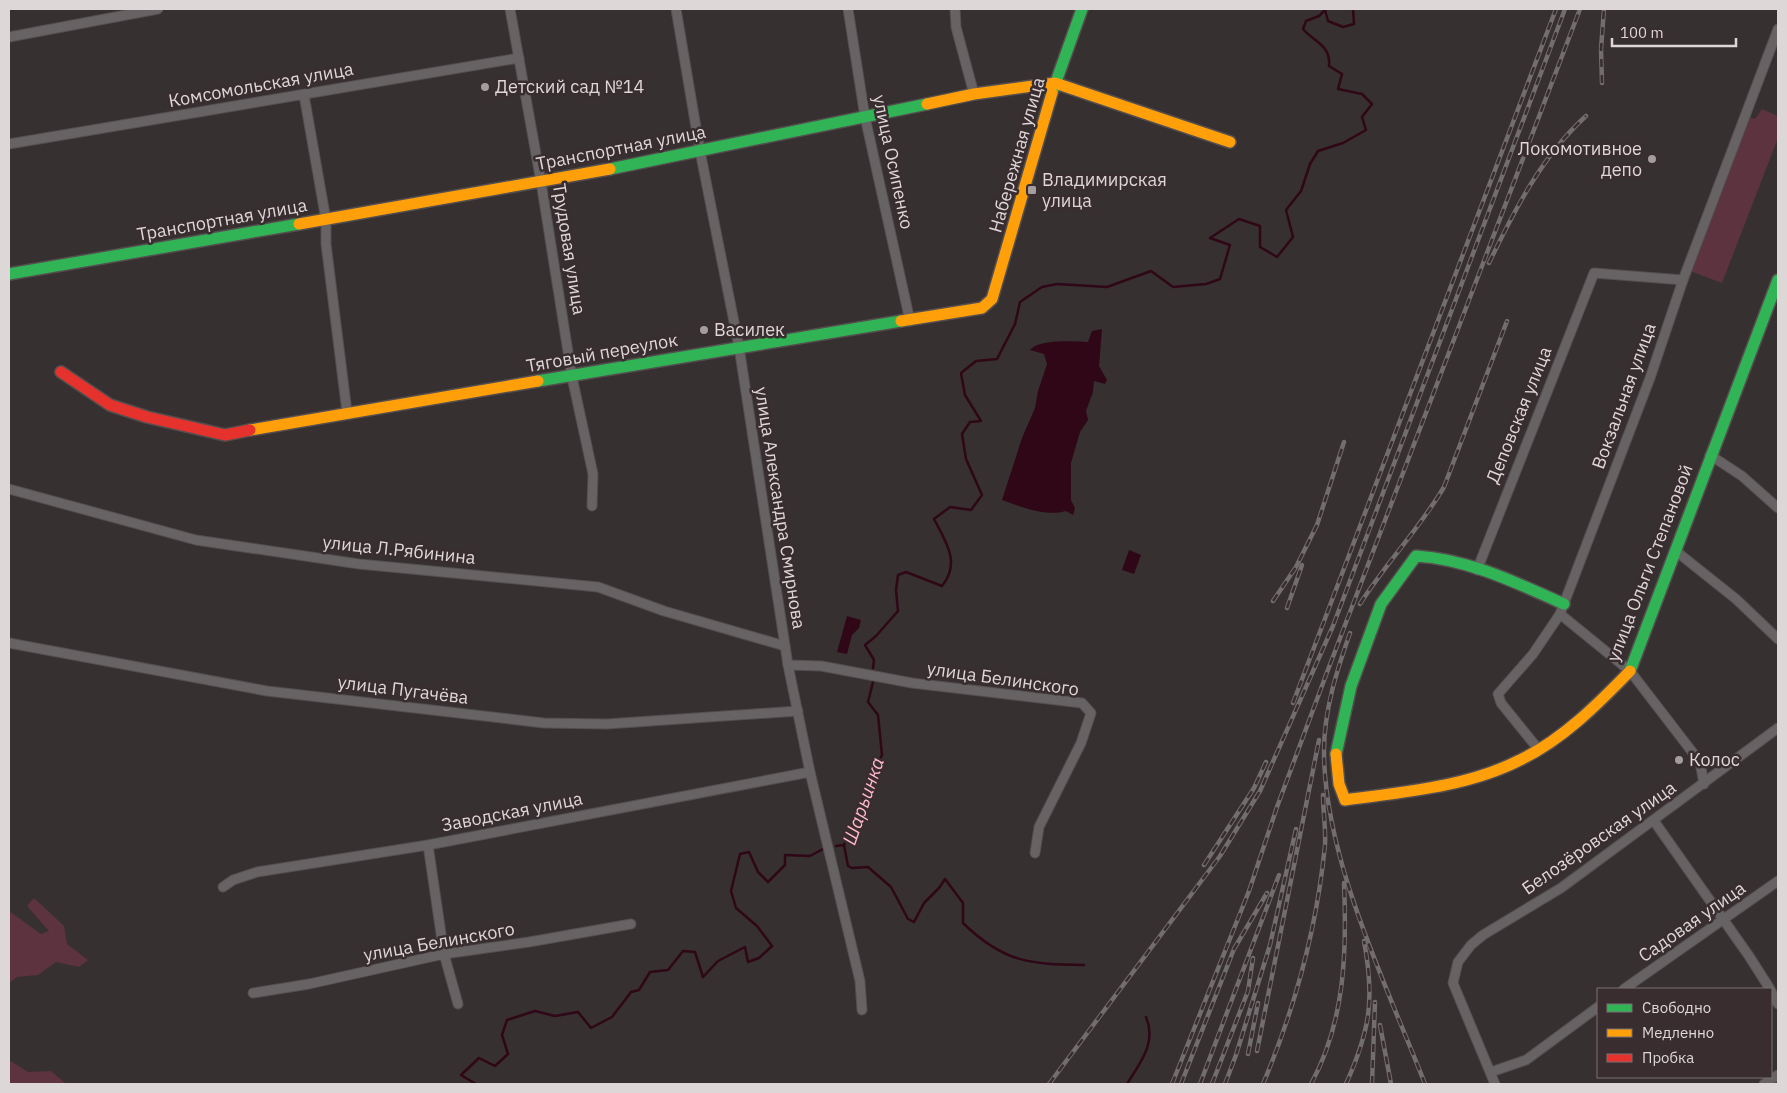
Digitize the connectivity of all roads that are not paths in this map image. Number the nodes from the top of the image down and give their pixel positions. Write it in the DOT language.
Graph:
graph roads {
  1 [pos="158,9"];
  2 [pos="510,9"];
  3 [pos="676,9"];
  4 [pos="848,9"];
  5 [pos="956,9"];
  6 [pos="1082,9"];
  7 [pos="1778,29"];
  8 [pos="9,37"];
  9 [pos="519,58"];
  10 [pos="1055,83"];
  11 [pos="974,94"];
  12 [pos="304,95"];
  13 [pos="865,117"];
  14 [pos="1230,142"];
  15 [pos="9,144"];
  16 [pos="700,152"];
  17 [pos="542,182"];
  18 [pos="326,220"];
  19 [pos="9,274"];
  20 [pos="1683,280"];
  21 [pos="1778,280"];
  22 [pos="982,308"];
  23 [pos="910,321"];
  24 [pos="739,347"];
  25 [pos="61,372"];
  26 [pos="572,376"];
  27 [pos="346,412"];
  28 [pos="1710,455"];
  29 [pos="9,488"];
  30 [pos="592,506"];
  31 [pos="1778,508"];
  32 [pos="1677,552"];
  33 [pos="1476,570"];
  34 [pos="1562,609"];
  35 [pos="1778,639"];
  36 [pos="9,643"];
  37 [pos="785,646"];
  38 [pos="788,666"];
  39 [pos="1630,671"];
  40 [pos="798,711"];
  41 [pos="1778,728"];
  42 [pos="1539,750"];
  43 [pos="810,772"];
  44 [pos="1704,784"];
  45 [pos="1654,821"];
  46 [pos="428,845"];
  47 [pos="1035,854"];
  48 [pos="1778,881"];
  49 [pos="223,887"];
  50 [pos="1723,919"];
  51 [pos="630,924"];
  52 [pos="444,954"];
  53 [pos="1625,988"];
  54 [pos="1769,988"];
  55 [pos="253,993"];
  56 [pos="458,1004"];
  57 [pos="1597,1008"];
  58 [pos="862,1010"];
  59 [pos="1491,1072"];
  60 [pos="1778,1075"];
  61 [pos="1495,1084"];
  62 [pos="1764,1084"];
  1 -- 8 [label="street"];
  2 -- 9 [label="street, Трудовая улица"];
  3 -- 16 [label="street, улица Александра Смирнова"];
  4 -- 13 [label="street, улица Осипенко"];
  5 -- 11 [label="street"];
  6 -- 10 [label="street, Набережная улица"];
  7 -- 20 [label="street, Вокзальная улица"];
  9 -- 12 [label="street, Комсомольская улица"];
  9 -- 17 [label="street, Трудовая улица"];
  10 -- 11 [label="street, Транспортная улица"];
  10 -- 14 [label="street, Транспортная улица"];
  10 -- 22 [label="street, Набережная улица"];
  11 -- 13 [label="street, Транспортная улица"];
  12 -- 15 [label="street, Комсомольская улица"];
  12 -- 18 [label="street"];
  13 -- 16 [label="street, Транспортная улица"];
  13 -- 23 [label="street, улица Осипенко"];
  16 -- 17 [label="street, Транспортная улица"];
  16 -- 24 [label="street, улица Александра Смирнова"];
  17 -- 18 [label="street, Транспортная улица"];
  17 -- 26 [label="street, Трудовая улица"];
  18 -- 19 [label="street, Транспортная улица"];
  18 -- 27 [label="street"];
  20 -- 33 [label="street, Деповская улица"];
  20 -- 34 [label="street, Вокзальная улица"];
  21 -- 28 [label="street, улица Ольги Степановой"];
  22 -- 23 [label="street, Тяговый переулок"];
  23 -- 24 [label="street, Тяговый переулок"];
  24 -- 26 [label="street, Тяговый переулок"];
  24 -- 37 [label="street, улица Александра Смирнова"];
  25 -- 27 [label="street, Тяговый переулок"];
  26 -- 27 [label="street, Тяговый переулок"];
  26 -- 30 [label="street, Трудовая улица"];
  28 -- 31 [label="street"];
  28 -- 32 [label="street, улица Ольги Степановой"];
  29 -- 37 [label="street, улица Л.Рябинина"];
  32 -- 35 [label="street"];
  32 -- 39 [label="street, улица Ольги Степановой"];
  33 -- 34 [label="street"];
  33 -- 42 [label="street, улица Ольги Степановой"];
  34 -- 39 [label="street"];
  34 -- 42 [label="street, Вокзальная улица"];
  36 -- 40 [label="street, улица Пугачёва"];
  37 -- 38 [label="street, улица Александра Смирнова"];
  38 -- 40 [label="street, улица Александра Смирнова"];
  38 -- 47 [label="street, улица Белинского"];
  39 -- 42 [label="street, улица Ольги Степановой"];
  39 -- 44 [label="street"];
  40 -- 43 [label="street, улица Александра Смирнова"];
  41 -- 44 [label="street, Белозёровская улица"];
  43 -- 46 [label="street, Заводская улица"];
  43 -- 58 [label="street, улица Александра Смирнова"];
  44 -- 45 [label="street, Белозёровская улица"];
  45 -- 50 [label="street"];
  45 -- 59 [label="street, Белозёровская улица"];
  46 -- 49 [label="street, Заводская улица"];
  46 -- 52 [label="street"];
  48 -- 50 [label="street, Садовая улица"];
  50 -- 53 [label="street, Садовая улица"];
  50 -- 54 [label="street"];
  51 -- 52 [label="street, улица Белинского"];
  52 -- 55 [label="street, улица Белинского"];
  52 -- 56 [label="street"];
  57 -- 59 [label="street"];
  59 -- 61 [label="street"];
  60 -- 62 [label="street"];
}
